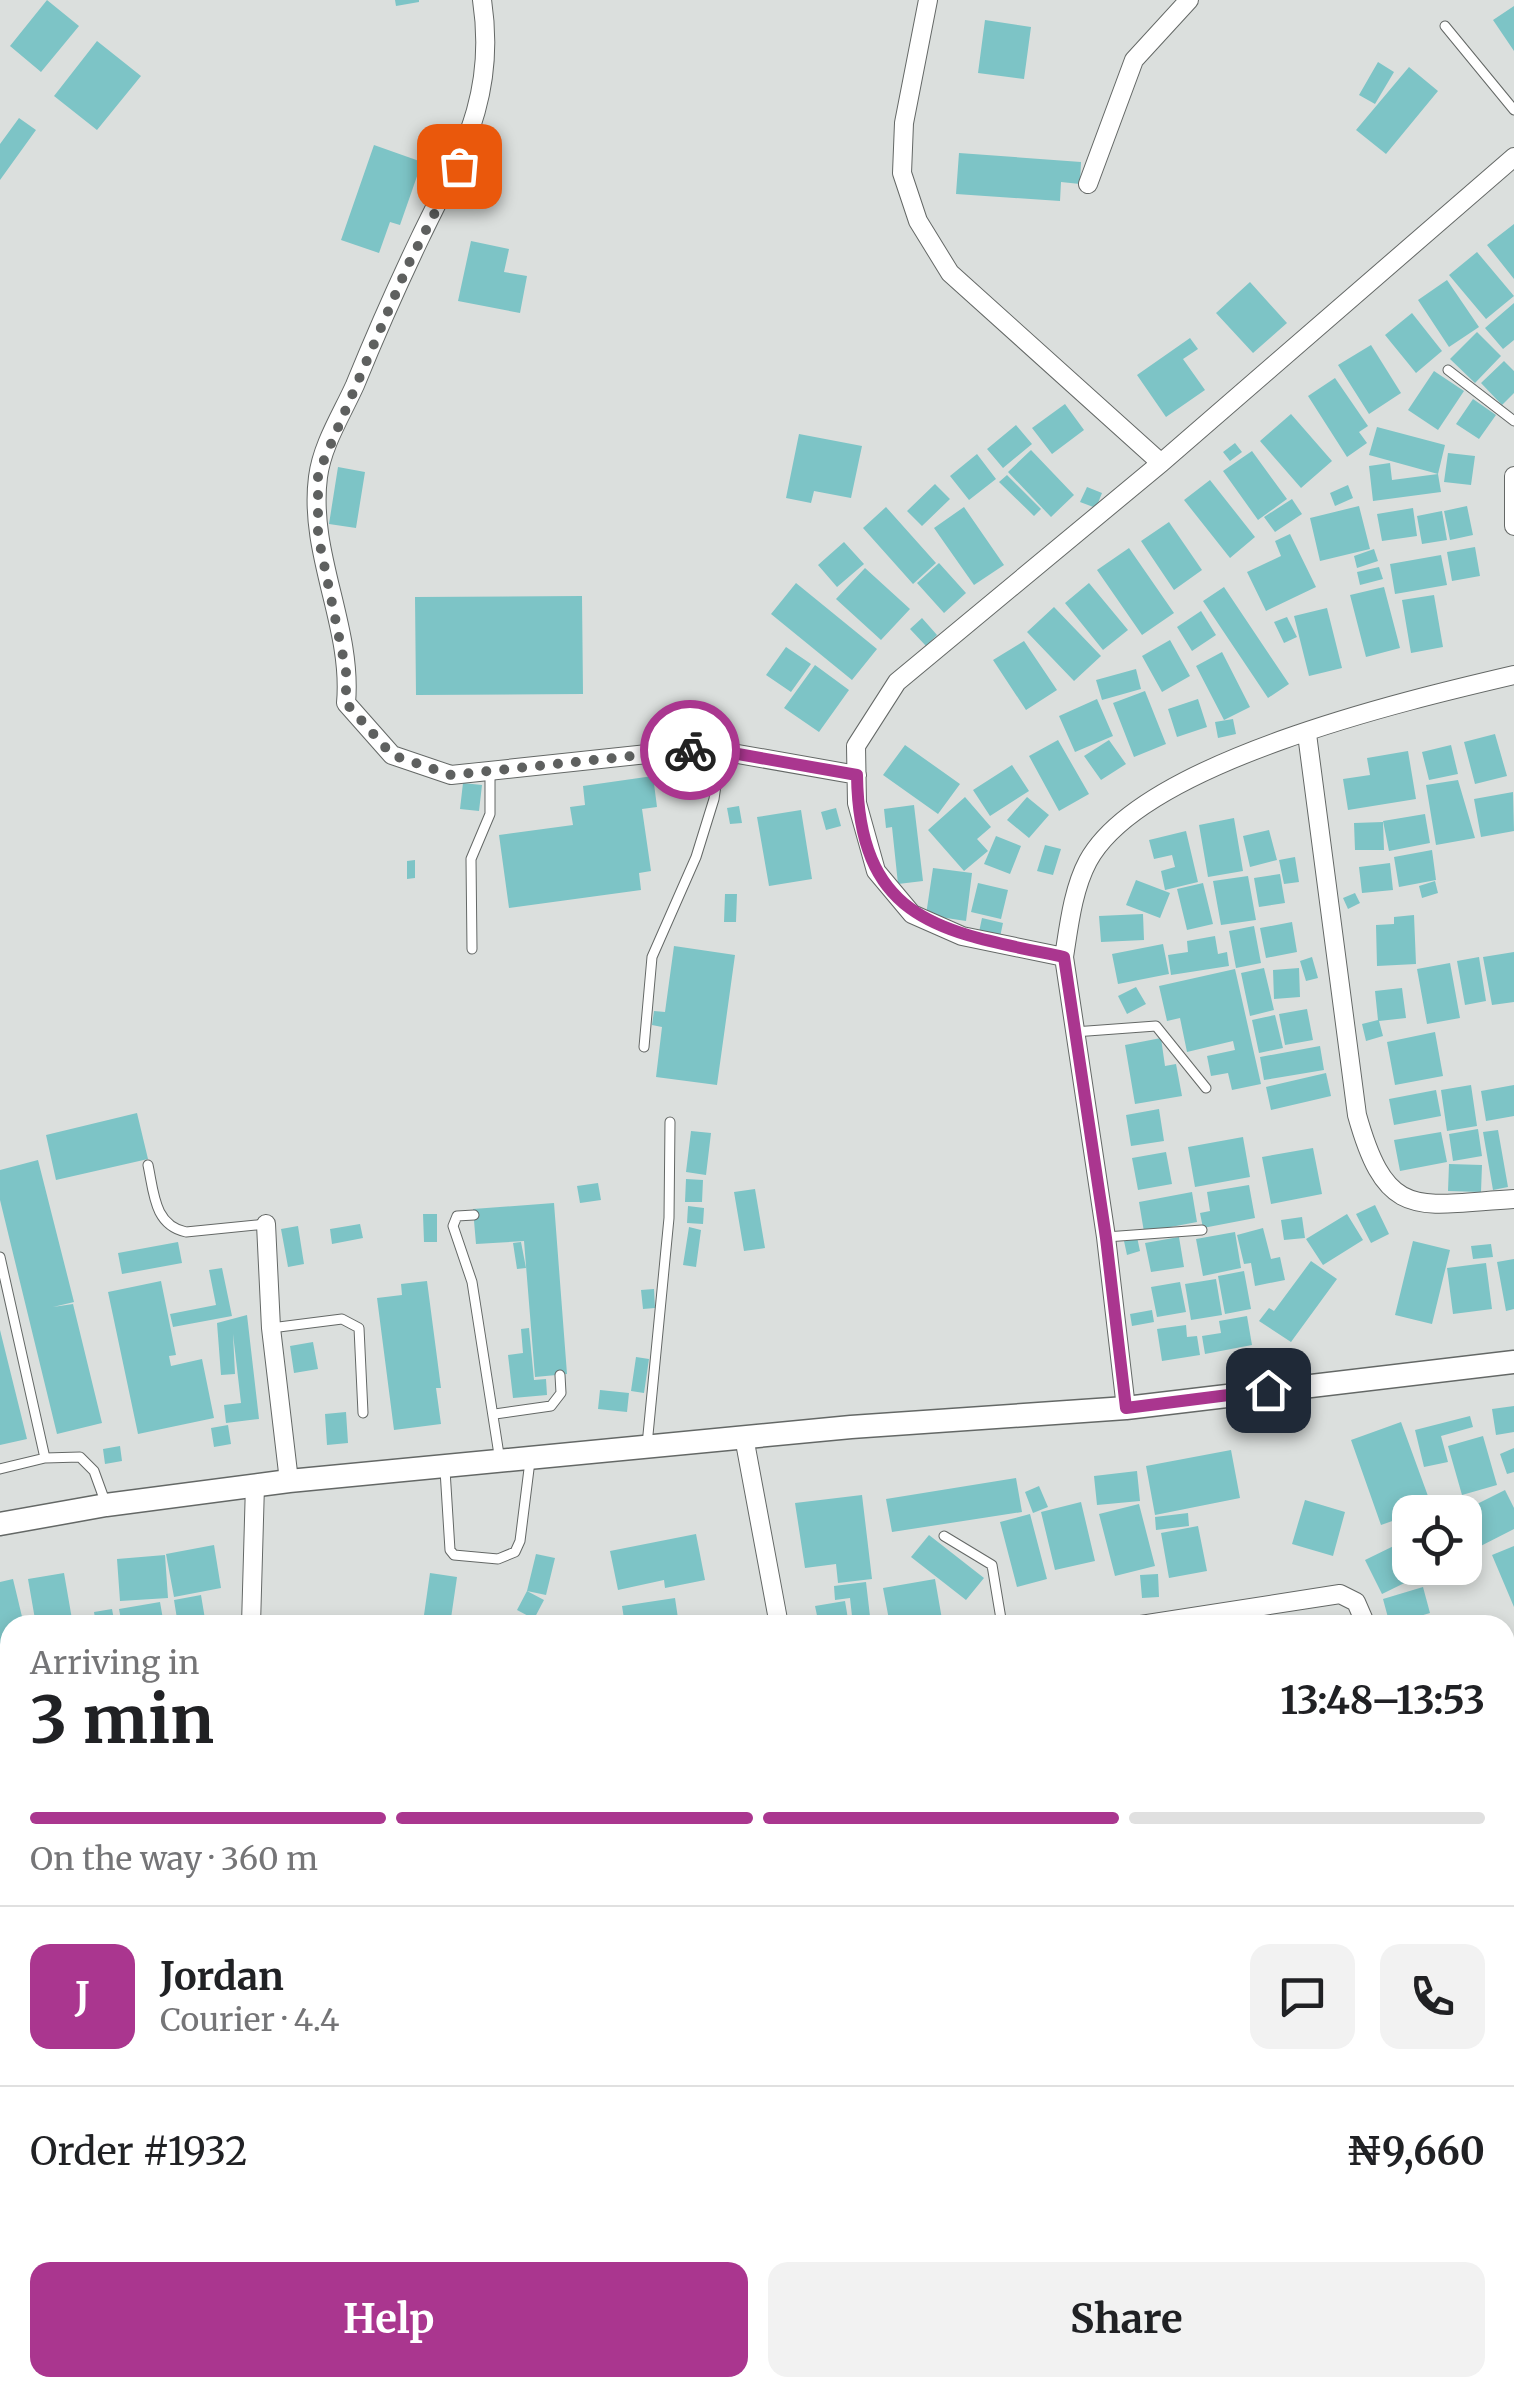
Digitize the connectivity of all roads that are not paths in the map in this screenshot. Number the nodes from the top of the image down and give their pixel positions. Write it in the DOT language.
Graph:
graph roads {
  1 [pos="482,0"];
  2 [pos="928,0"];
  3 [pos="1189,0"];
  4 [pos="1445,26"];
  5 [pos="1514,110"];
  6 [pos="1514,157"];
  7 [pos="1088,184"];
  8 [pos="1448,370"];
  9 [pos="1514,421"];
  10 [pos="1161,463"];
  11 [pos="1514,476"];
  12 [pos="1514,526"];
  13 [pos="1514,675"];
  14 [pos="1307,734"];
  15 [pos="721,751"];
  16 [pos="490,773"];
  17 [pos="857,775"];
  18 [pos="472,949"];
  19 [pos="1064,957"];
  20 [pos="1074,1032"];
  21 [pos="644,1048"];
  22 [pos="1206,1088"];
  23 [pos="670,1122"];
  24 [pos="148,1165"];
  25 [pos="1514,1200"];
  26 [pos="474,1215"];
  27 [pos="266,1224"];
  28 [pos="1202,1230"];
  29 [pos="1106,1238"];
  30 [pos="0,1257"];
  31 [pos="272,1328"];
  32 [pos="1514,1362"];
  33 [pos="560,1375"];
  34 [pos="1126,1408"];
  35 [pos="363,1412"];
  36 [pos="495,1414"];
  37 [pos="744,1437"];
  38 [pos="646,1448"];
  39 [pos="45,1458"];
  40 [pos="530,1461"];
  41 [pos="500,1464"];
  42 [pos="446,1467"];
  43 [pos="0,1469"];
  44 [pos="288,1481"];
  45 [pos="254,1485"];
  46 [pos="106,1504"];
  47 [pos="0,1524"];
  48 [pos="944,1536"];
  49 [pos="251,1615"];
  50 [pos="777,1615"];
  51 [pos="1000,1615"];
  52 [pos="1205,1615"];
  53 [pos="1362,1615"];
  1 -- 16 [label="street"];
  2 -- 10 [label="street"];
  3 -- 7 [label="street"];
  4 -- 5 [label="lane"];
  6 -- 10 [label="street"];
  8 -- 9 [label="lane"];
  10 -- 17 [label="street"];
  11 -- 12 [label="street"];
  13 -- 14 [label="street"];
  14 -- 19 [label="street"];
  14 -- 25 [label="street"];
  15 -- 16 [label="street"];
  15 -- 17 [label="street"];
  15 -- 21 [label="lane"];
  16 -- 18 [label="lane"];
  17 -- 19 [label="street"];
  19 -- 20 [label="street"];
  20 -- 22 [label="lane"];
  20 -- 29 [label="street"];
  23 -- 38 [label="lane"];
  24 -- 27 [label="lane"];
  26 -- 36 [label="lane"];
  27 -- 31 [label="street"];
  28 -- 29 [label="lane"];
  29 -- 34 [label="street"];
  30 -- 39 [label="lane"];
  31 -- 35 [label="lane"];
  31 -- 44 [label="street"];
  32 -- 34 [label="main road"];
  33 -- 36 [label="lane"];
  34 -- 37 [label="main road"];
  36 -- 41 [label="lane"];
  37 -- 38 [label="main road"];
  37 -- 50 [label="street"];
  38 -- 40 [label="main road"];
  39 -- 43 [label="lane"];
  39 -- 46 [label="lane"];
  40 -- 41 [label="main road"];
  40 -- 42 [label="lane"];
  41 -- 42 [label="main road"];
  42 -- 44 [label="main road"];
  44 -- 45 [label="main road"];
  45 -- 46 [label="main road"];
  45 -- 49 [label="street"];
  46 -- 47 [label="main road"];
  48 -- 51 [label="lane"];
  52 -- 53 [label="street"];
}
